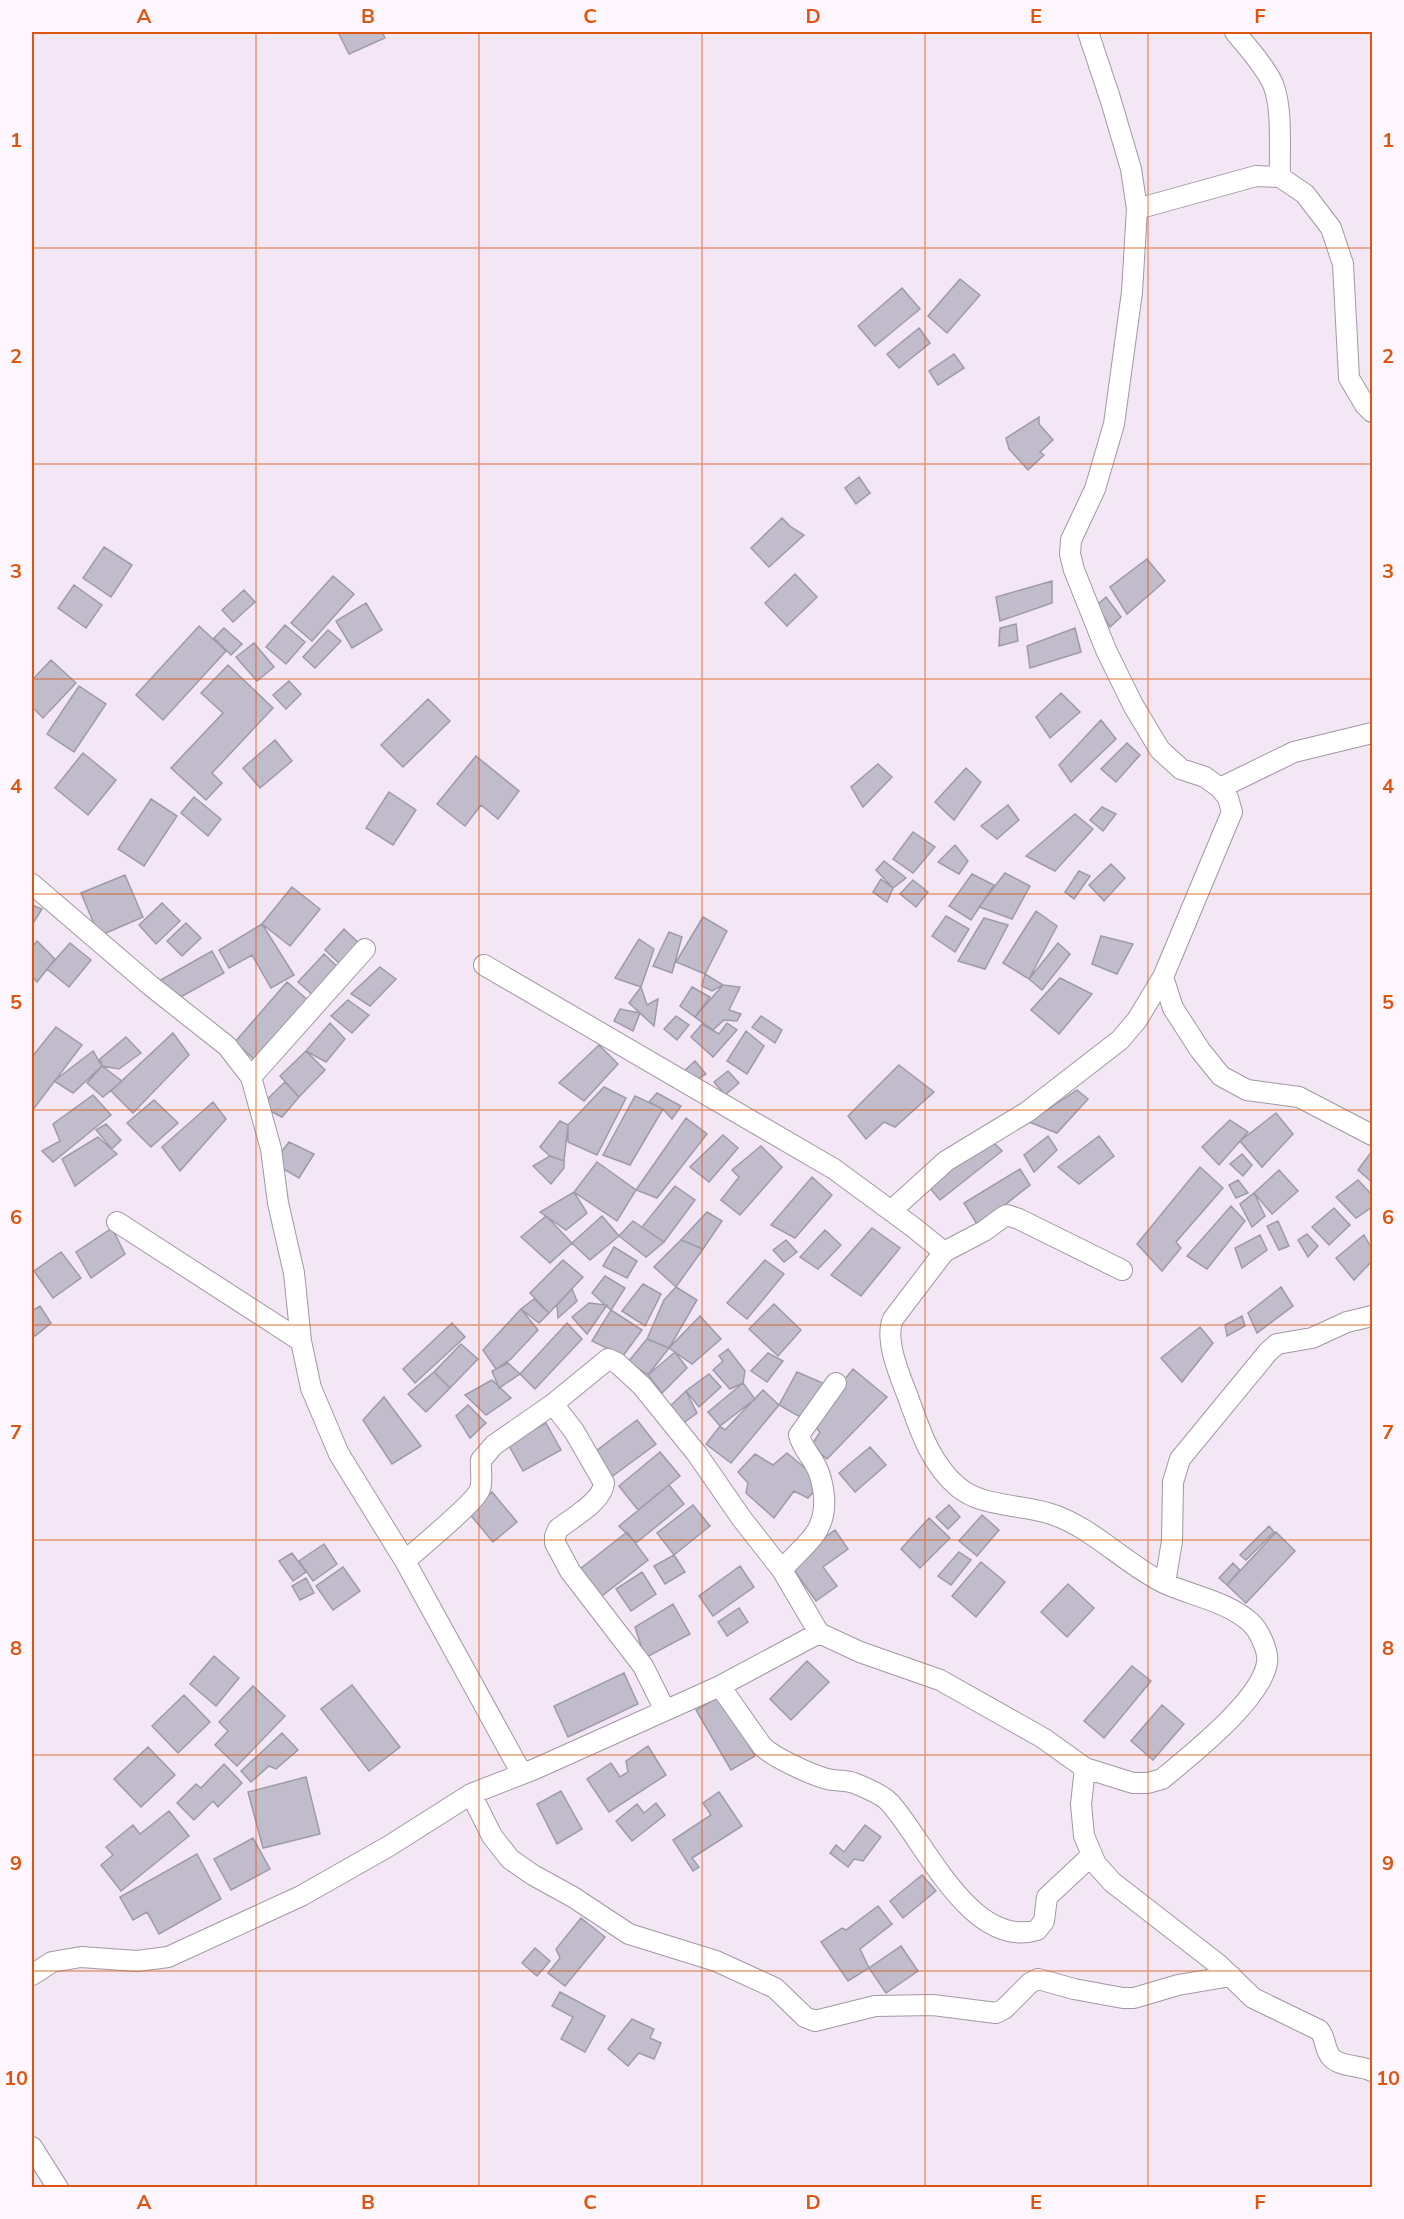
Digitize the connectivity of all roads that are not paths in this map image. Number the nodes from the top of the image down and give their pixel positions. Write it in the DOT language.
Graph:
graph roads {
  1 [pos="1088,32"];
  2 [pos="1235,32"];
  3 [pos="1280,177"];
  4 [pos="1137,209"];
  5 [pos="1372,412"];
  6 [pos="1372,733"];
  7 [pos="1220,788"];
  8 [pos="32,884"];
  9 [pos="365,949"];
  10 [pos="484,966"];
  11 [pos="1163,977"];
  12 [pos="251,1077"];
  13 [pos="1372,1135"];
  14 [pos="891,1210"];
  15 [pos="117,1222"];
  16 [pos="944,1252"];
  17 [pos="1122,1270"];
  18 [pos="1372,1316"];
  19 [pos="301,1341"];
  20 [pos="836,1383"];
  21 [pos="553,1404"];
  22 [pos="405,1561"];
  23 [pos="782,1570"];
  24 [pos="1165,1583"];
  25 [pos="819,1633"];
  26 [pos="720,1686"];
  27 [pos="665,1710"];
  28 [pos="1085,1768"];
  29 [pos="522,1774"];
  30 [pos="471,1794"];
  31 [pos="1092,1855"];
  32 [pos="32,1975"];
  33 [pos="1231,1976"];
  34 [pos="1372,2071"];
  35 [pos="32,2147"];
  36 [pos="58,2187"];
  1 -- 4 [label="street"];
  2 -- 3 [label="street"];
  3 -- 4 [label="street"];
  3 -- 5 [label="street"];
  4 -- 7 [label="street"];
  6 -- 7 [label="street"];
  7 -- 11 [label="street"];
  8 -- 12 [label="street"];
  9 -- 12 [label="street"];
  10 -- 14 [label="street"];
  11 -- 13 [label="street"];
  11 -- 14 [label="street"];
  12 -- 19 [label="street"];
  14 -- 16 [label="street"];
  15 -- 19 [label="street"];
  16 -- 17 [label="street"];
  16 -- 24 [label="street"];
  18 -- 24 [label="street"];
  19 -- 22 [label="street"];
  20 -- 23 [label="street"];
  21 -- 22 [label="street"];
  21 -- 23 [label="street"];
  21 -- 27 [label="street"];
  22 -- 29 [label="street"];
  23 -- 25 [label="street"];
  24 -- 28 [label="street"];
  25 -- 26 [label="street"];
  25 -- 28 [label="street"];
  26 -- 27 [label="street"];
  26 -- 31 [label="street"];
  27 -- 29 [label="street"];
  28 -- 31 [label="street"];
  29 -- 30 [label="street"];
  30 -- 32 [label="street"];
  30 -- 33 [label="street"];
  31 -- 33 [label="street"];
  33 -- 34 [label="street"];
  35 -- 36 [label="street"];
}
